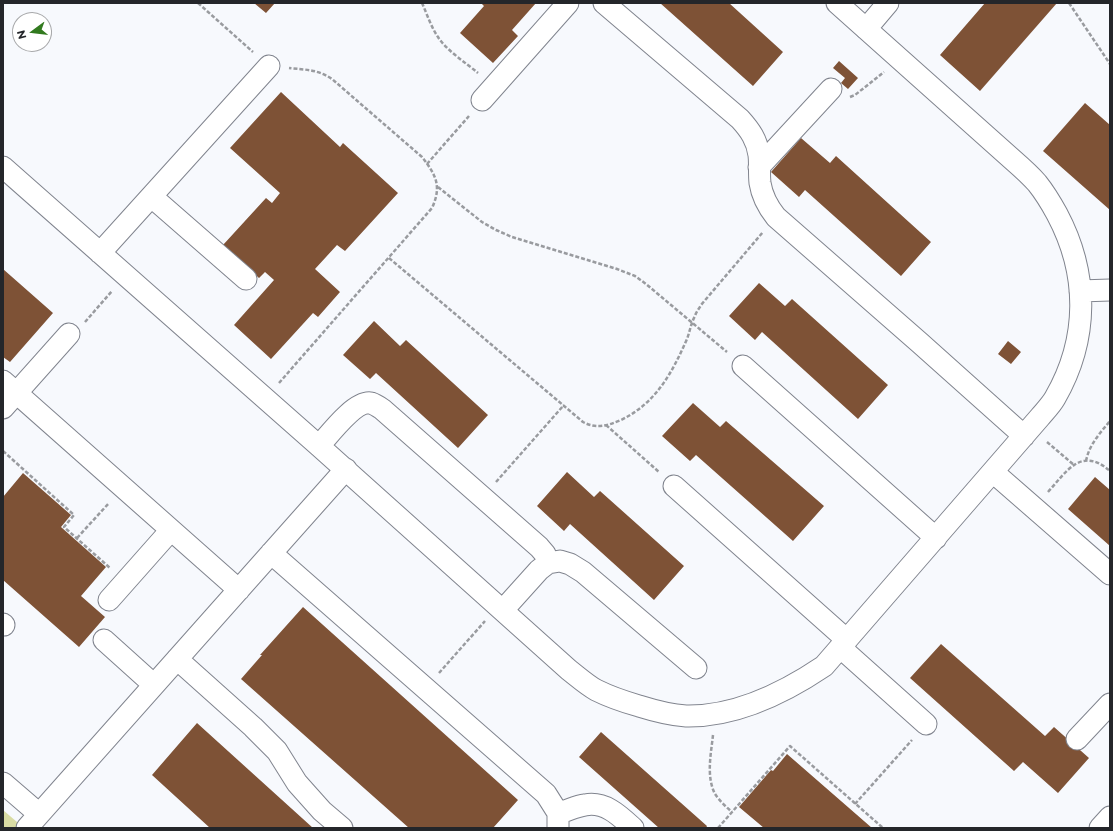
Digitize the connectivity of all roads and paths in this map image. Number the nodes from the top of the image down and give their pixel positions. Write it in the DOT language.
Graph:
graph roads {
  1 [pos="198,3"];
  2 [pos="422,3"];
  3 [pos="568,3"];
  4 [pos="604,3"];
  5 [pos="837,3"];
  6 [pos="888,3"];
  7 [pos="1069,3"];
  8 [pos="866,28"];
  9 [pos="900,59"];
  10 [pos="1110,64"];
  11 [pos="270,66"];
  12 [pos="827,93"];
  13 [pos="488,94"];
  14 [pos="427,164"];
  15 [pos="759,166"];
  16 [pos="3,167"];
  17 [pos="437,186"];
  18 [pos="152,196"];
  19 [pos="776,217"];
  20 [pos="100,253"];
  21 [pos="388,258"];
  22 [pos="126,276"];
  23 [pos="246,279"];
  24 [pos="1110,290"];
  25 [pos="1080,291"];
  26 [pos="692,322"];
  27 [pos="69,334"];
  28 [pos="743,366"];
  29 [pos="7,394"];
  30 [pos="265,398"];
  31 [pos="564,405"];
  32 [pos="1110,421"];
  33 [pos="605,425"];
  34 [pos="1027,432"];
  35 [pos="319,446"];
  36 [pos="3,451"];
  37 [pos="1086,461"];
  38 [pos="1074,465"];
  39 [pos="346,470"];
  40 [pos="1110,471"];
  41 [pos="993,472"];
  42 [pos="674,486"];
  43 [pos="123,488"];
  44 [pos="482,497"];
  45 [pos="1035,508"];
  46 [pos="171,530"];
  47 [pos="77,538"];
  48 [pos="936,538"];
  49 [pos="271,554"];
  50 [pos="548,562"];
  51 [pos="1110,574"];
  52 [pos="126,581"];
  53 [pos="239,590"];
  54 [pos="109,600"];
  55 [pos="501,608"];
  56 [pos="104,640"];
  57 [pos="844,644"];
  58 [pos="177,660"];
  59 [pos="696,668"];
  60 [pos="154,685"];
  61 [pos="425,688"];
  62 [pos="1110,704"];
  63 [pos="705,714"];
  64 [pos="926,724"];
  65 [pos="1077,739"];
  66 [pos="3,783"];
  67 [pos="855,804"];
  68 [pos="732,812"];
  69 [pos="1110,817"];
  70 [pos="33,821"];
  71 [pos="558,821"];
  72 [pos="342,828"];
  73 [pos="633,828"];
  74 [pos="718,828"];
  75 [pos="883,828"];
  76 [pos="1100,828"];
  1 -- 11 [label="path"];
  2 -- 13 [label="path"];
  3 -- 13 [label="lane"];
  4 -- 15 [label="lane"];
  5 -- 8 [label="lane"];
  6 -- 8 [label="lane"];
  7 -- 10 [label="path"];
  8 -- 9 [label="lane"];
  9 -- 12 [label="path"];
  9 -- 25 [label="lane"];
  11 -- 14 [label="path"];
  11 -- 18 [label="lane"];
  12 -- 15 [label="lane"];
  13 -- 14 [label="path"];
  14 -- 17 [label="path"];
  15 -- 19 [label="lane"];
  16 -- 20 [label="lane"];
  17 -- 21 [label="path"];
  17 -- 26 [label="path"];
  18 -- 20 [label="lane"];
  18 -- 23 [label="lane"];
  19 -- 26 [label="path"];
  19 -- 34 [label="lane"];
  20 -- 22 [label="lane"];
  21 -- 30 [label="path"];
  21 -- 31 [label="path"];
  22 -- 27 [label="path"];
  22 -- 30 [label="lane"];
  24 -- 25 [label="lane"];
  25 -- 34 [label="lane"];
  26 -- 28 [label="path"];
  26 -- 33 [label="path"];
  27 -- 29 [label="lane"];
  28 -- 48 [label="lane"];
  29 -- 43 [label="lane"];
  30 -- 35 [label="lane"];
  31 -- 33 [label="path"];
  31 -- 44 [label="path"];
  32 -- 37 [label="path"];
  33 -- 42 [label="path"];
  34 -- 38 [label="path"];
  34 -- 41 [label="lane"];
  35 -- 39 [label="lane"];
  35 -- 44 [label="lane"];
  36 -- 47 [label="path"];
  37 -- 38 [label="path"];
  37 -- 40 [label="path"];
  38 -- 45 [label="path"];
  39 -- 49 [label="lane"];
  39 -- 55 [label="lane"];
  41 -- 45 [label="lane"];
  41 -- 48 [label="lane"];
  42 -- 57 [label="lane"];
  43 -- 46 [label="lane"];
  43 -- 47 [label="path"];
  44 -- 50 [label="lane"];
  45 -- 51 [label="lane"];
  46 -- 52 [label="lane"];
  46 -- 53 [label="lane"];
  47 -- 52 [label="path"];
  48 -- 57 [label="lane"];
  49 -- 53 [label="lane"];
  49 -- 61 [label="lane"];
  50 -- 55 [label="lane"];
  50 -- 59 [label="lane"];
  52 -- 54 [label="lane"];
  53 -- 58 [label="lane"];
  55 -- 61 [label="path"];
  55 -- 63 [label="lane"];
  56 -- 60 [label="lane"];
  57 -- 63 [label="lane"];
  57 -- 64 [label="lane"];
  58 -- 60 [label="lane"];
  58 -- 72 [label="lane"];
  60 -- 70 [label="lane"];
  61 -- 71 [label="lane"];
  62 -- 65 [label="lane"];
  63 -- 68 [label="path"];
  64 -- 67 [label="path"];
  66 -- 70 [label="lane"];
  67 -- 68 [label="path"];
  67 -- 75 [label="path"];
  68 -- 74 [label="path"];
  69 -- 76 [label="lane"];
  71 -- 73 [label="lane"];
}
